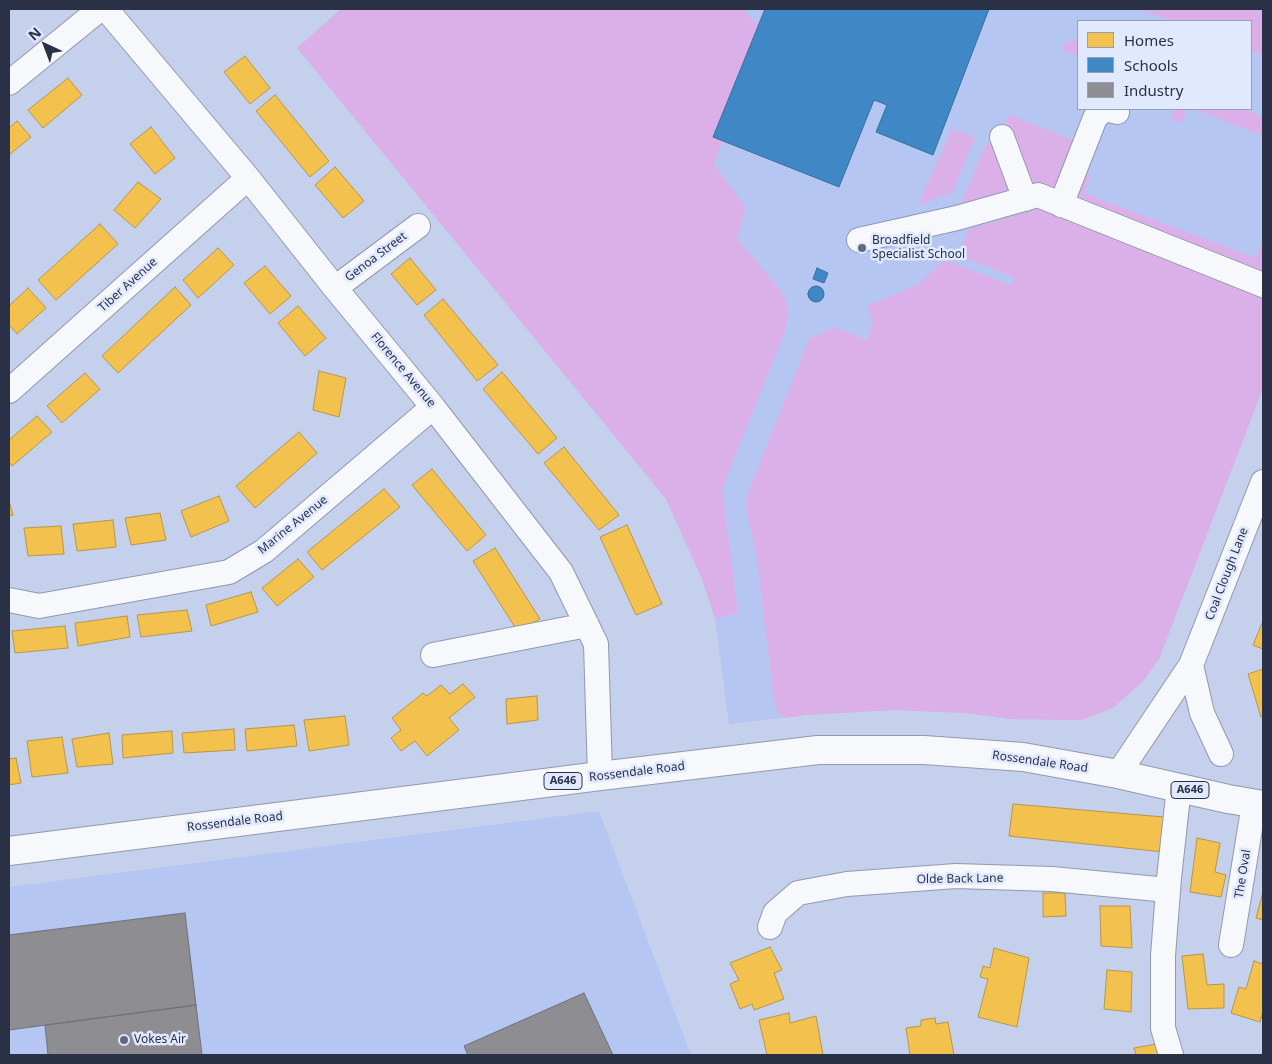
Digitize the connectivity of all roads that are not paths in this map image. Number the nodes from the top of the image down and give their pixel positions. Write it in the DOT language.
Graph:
graph roads {
  1 [pos="100,9"];
  2 [pos="106,9"];
  3 [pos="9,83"];
  4 [pos="1104,110"];
  5 [pos="1110,110"];
  6 [pos="1117,112"];
  7 [pos="1002,137"];
  8 [pos="248,178"];
  9 [pos="1025,198"];
  10 [pos="1061,205"];
  11 [pos="418,226"];
  12 [pos="859,240"];
  13 [pos="1263,285"];
  14 [pos="335,288"];
  15 [pos="9,391"];
  16 [pos="433,408"];
  17 [pos="1263,482"];
  18 [pos="9,600"];
  19 [pos="586,625"];
  20 [pos="433,655"];
  21 [pos="1191,666"];
  22 [pos="1221,754"];
  23 [pos="1118,774"];
  24 [pos="600,776"];
  25 [pos="1179,788"];
  26 [pos="1259,804"];
  27 [pos="9,851"];
  28 [pos="1168,890"];
  29 [pos="770,927"];
  30 [pos="1231,945"];
  31 [pos="1171,1055"];
  1 -- 3 [label="street"];
  2 -- 8 [label="street, Florence Avenue"];
  4 -- 10 [label="street"];
  5 -- 6 [label="street"];
  7 -- 9 [label="street"];
  8 -- 14 [label="street, Florence Avenue"];
  8 -- 15 [label="street, Tiber Avenue"];
  9 -- 10 [label="street"];
  9 -- 12 [label="street"];
  10 -- 13 [label="street"];
  11 -- 14 [label="street, Genoa Street"];
  14 -- 16 [label="street, Florence Avenue"];
  16 -- 18 [label="street, Marine Avenue"];
  16 -- 19 [label="street, Florence Avenue"];
  17 -- 21 [label="street, Coal Clough Lane"];
  19 -- 20 [label="street"];
  19 -- 24 [label="street, Florence Avenue"];
  21 -- 22 [label="street"];
  21 -- 23 [label="street, Coal Clough Lane"];
  23 -- 24 [label="highway, Rossendale Road / A646"];
  23 -- 25 [label="highway, Rossendale Road / A646"];
  24 -- 27 [label="highway, Rossendale Road / A646"];
  25 -- 26 [label="highway, Rossendale Road / A646"];
  25 -- 28 [label="street"];
  26 -- 30 [label="street, The Oval"];
  28 -- 29 [label="street, Olde Back Lane"];
  28 -- 31 [label="street"];
}
